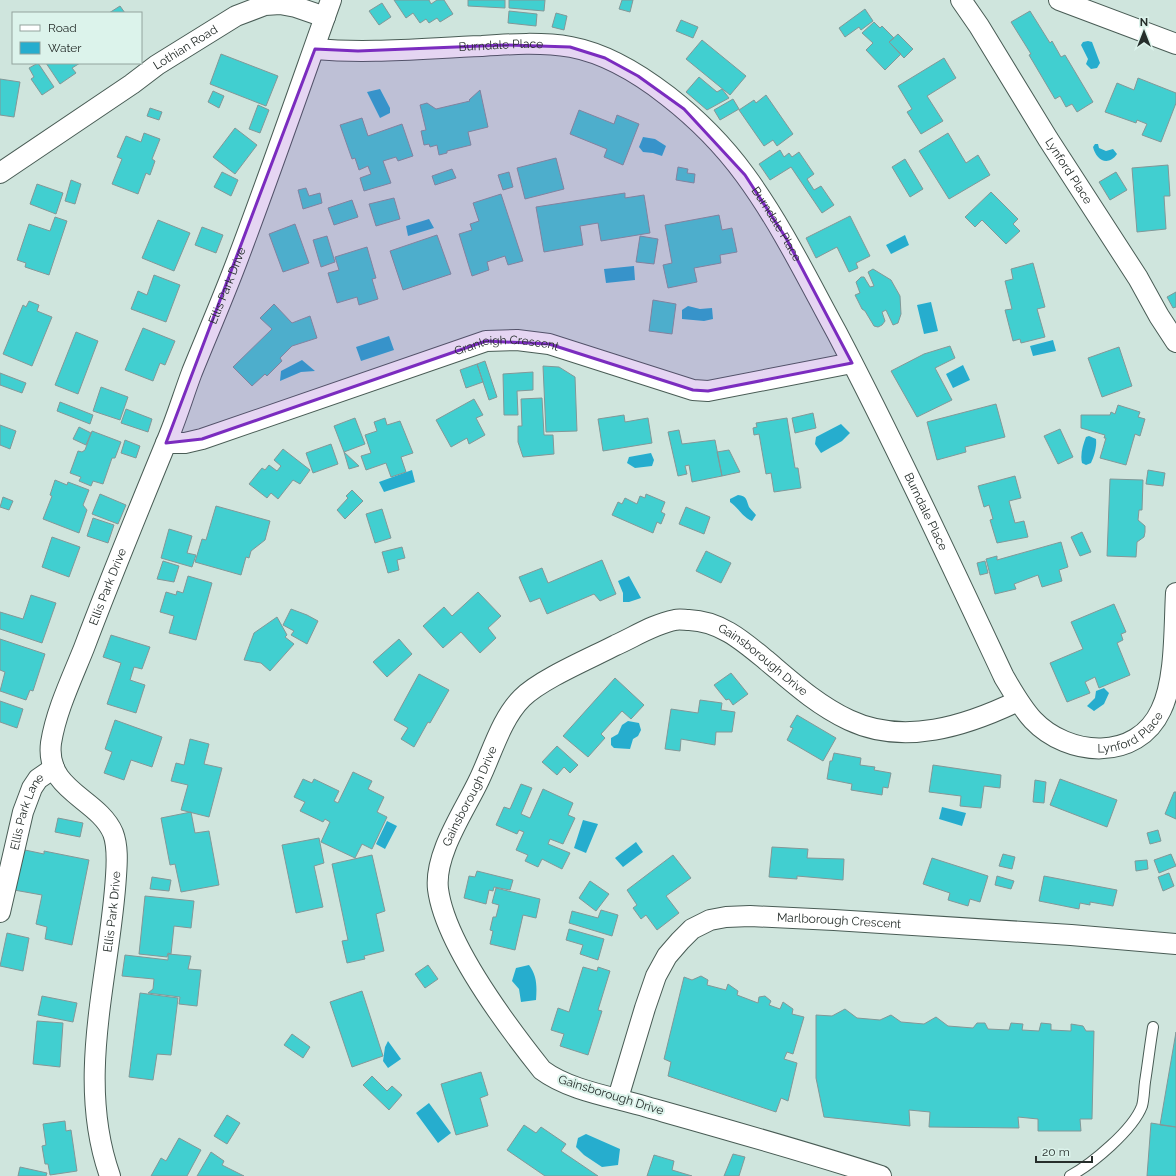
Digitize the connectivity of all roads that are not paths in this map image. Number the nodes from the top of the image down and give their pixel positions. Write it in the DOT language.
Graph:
graph roads {
  1 [pos="961,0"];
  2 [pos="1059,0"];
  3 [pos="328,8"];
  4 [pos="1176,44"];
  5 [pos="315,49"];
  6 [pos="0,173"];
  7 [pos="1176,342"];
  8 [pos="852,363"];
  9 [pos="166,443"];
  10 [pos="1176,593"];
  11 [pos="1018,701"];
  12 [pos="54,768"];
  13 [pos="0,912"];
  14 [pos="1176,944"];
  15 [pos="1153,1027"];
  16 [pos="618,1098"];
  17 [pos="110,1176"];
  18 [pos="881,1176"];
  19 [pos="1070,1176"];
  1 -- 7 [label="street, Lynford Place"];
  2 -- 4 [label="street"];
  3 -- 5 [label="street, Ellis Park Drive"];
  3 -- 6 [label="street, Lothian Road"];
  5 -- 8 [label="street, Burndale Place"];
  5 -- 9 [label="street, Ellis Park Drive"];
  8 -- 9 [label="street, Granleigh Crescent"];
  8 -- 11 [label="street, Burndale Place"];
  9 -- 12 [label="street, Ellis Park Drive"];
  10 -- 11 [label="street, Lynford Place"];
  11 -- 16 [label="street, Gainsborough Drive"];
  12 -- 13 [label="street, Ellis Park Lane"];
  12 -- 17 [label="street, Ellis Park Drive"];
  14 -- 16 [label="street, Marlborough Crescent"];
  15 -- 19 [label="lane"];
  16 -- 18 [label="street, Gainsborough Drive"];
}
